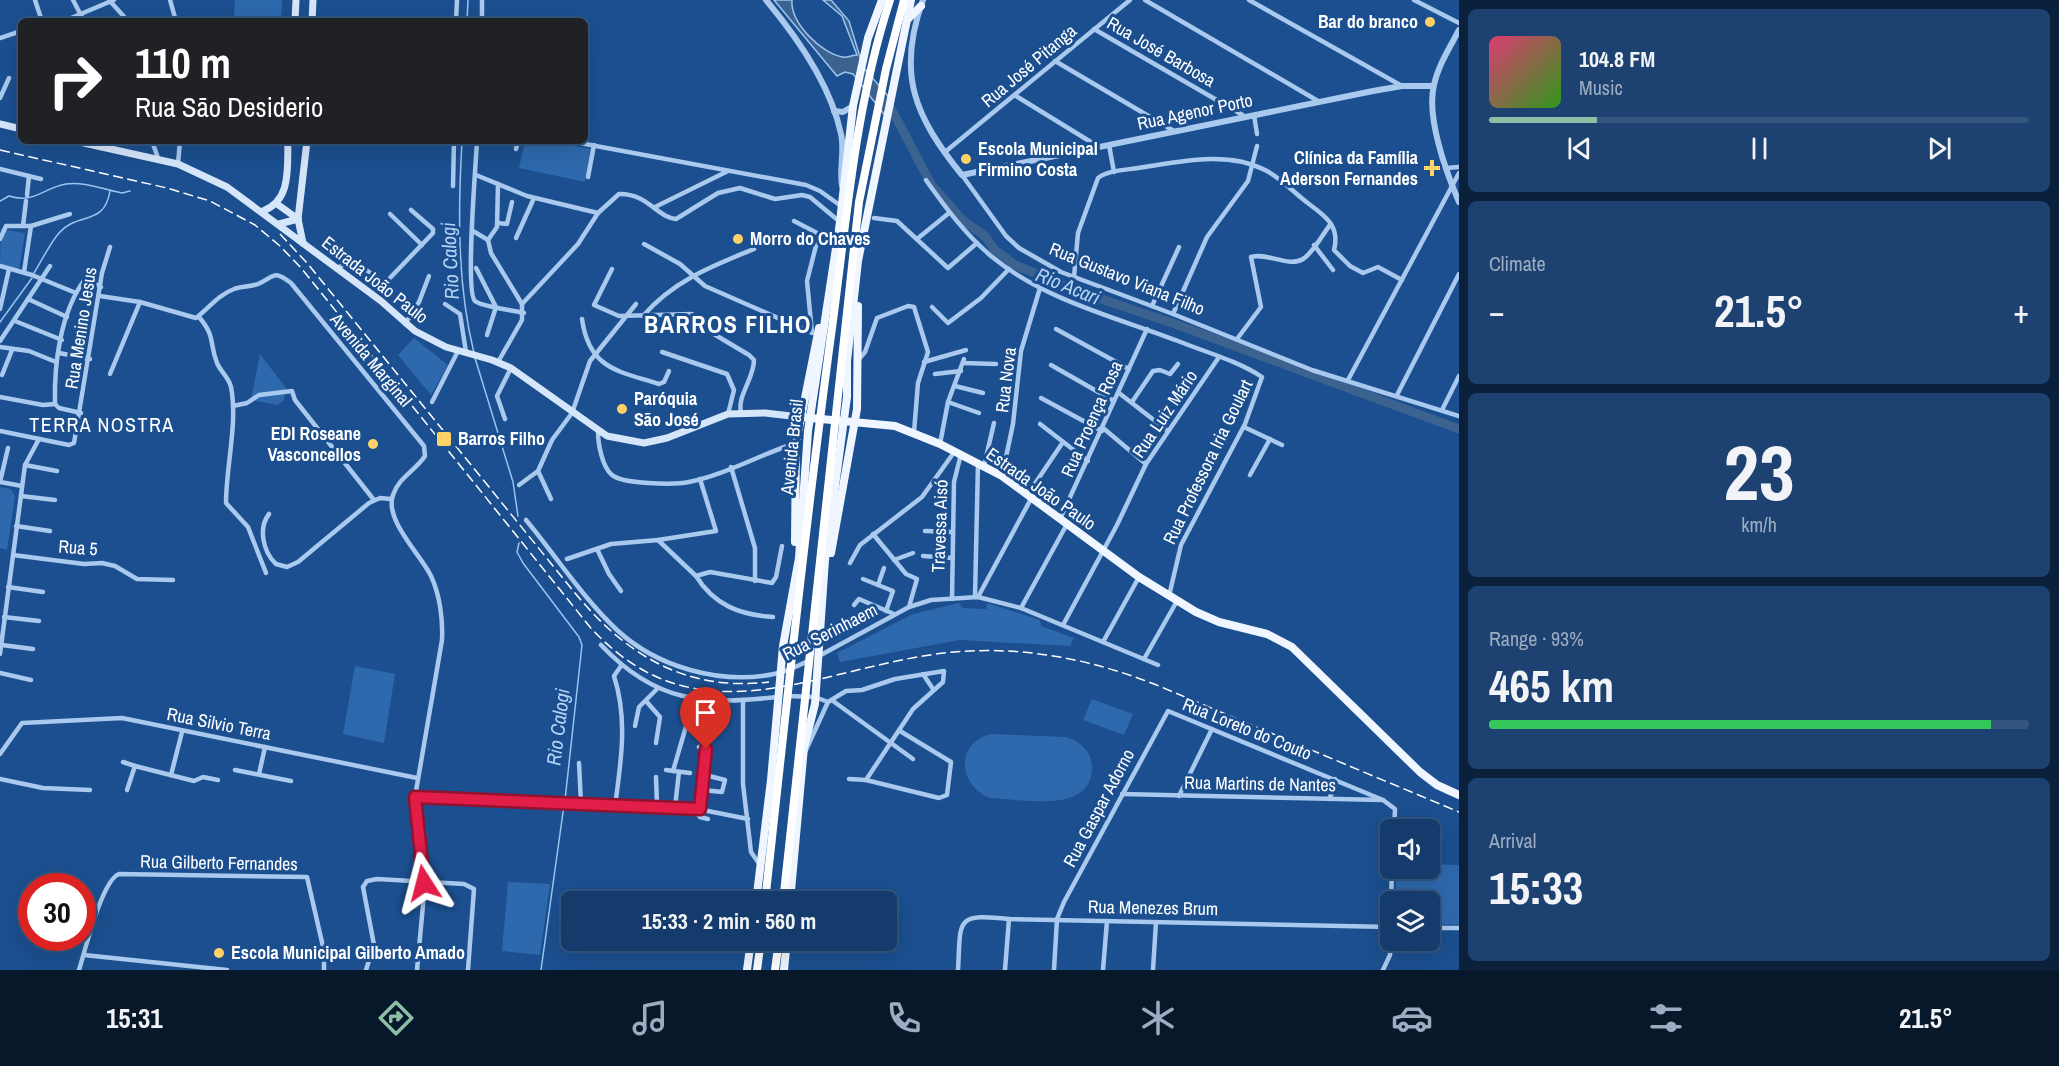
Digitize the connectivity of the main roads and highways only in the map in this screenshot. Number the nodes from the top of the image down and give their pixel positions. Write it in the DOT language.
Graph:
graph roads {
  1 [pos="296,0"];
  2 [pos="313,0"];
  3 [pos="882,0"];
  4 [pos="890,0"];
  5 [pos="904,0"];
  6 [pos="911,0"];
  7 [pos="922,3"];
  8 [pos="295,18"];
  9 [pos="312,18"];
  10 [pos="911,21"];
  11 [pos="868,56"];
  12 [pos="0,124"];
  13 [pos="18,128"];
  14 [pos="94,144"];
  15 [pos="288,144"];
  16 [pos="307,144"];
  17 [pos="277,204"];
  18 [pos="263,211"];
  19 [pos="298,219"];
  20 [pos="279,224"];
  21 [pos="303,243"];
  22 [pos="857,272"];
  23 [pos="829,295"];
  24 [pos="816,404"];
  25 [pos="800,417"];
  26 [pos="855,421"];
  27 [pos="813,431"];
  28 [pos="824,574"];
  29 [pos="796,582"];
  30 [pos="1459,795"];
  31 [pos="790,830"];
  32 [pos="771,844"];
  33 [pos="792,887"];
  34 [pos="758,891"];
  35 [pos="760,891"];
  36 [pos="766,891"];
  37 [pos="784,891"];
  38 [pos="791,891"];
  39 [pos="750,951"];
  40 [pos="760,951"];
  41 [pos="778,951"];
  42 [pos="786,951"];
  43 [pos="747,970"];
  44 [pos="757,970"];
  45 [pos="775,970"];
  46 [pos="784,970"];
  1 -- 8 [label="main road"];
  2 -- 9 [label="main road"];
  3 -- 11 [label="main road, Avenida Brasil"];
  4 -- 11 [label="highway, Avenida Brasil"];
  5 -- 31 [label="highway"];
  6 -- 10 [label="main road"];
  7 -- 10 [label="main road"];
  10 -- 22 [label="main road"];
  11 -- 23 [label="main road, Avenida Brasil"];
  11 -- 24 [label="highway, Avenida Brasil"];
  12 -- 13 [label="main road"];
  14 -- 18 [label="main road, Estrada João Paulo"];
  15 -- 17 [label="main road"];
  16 -- 19 [label="main road"];
  17 -- 18 [label="main road"];
  17 -- 19 [label="main road"];
  18 -- 20 [label="main road, Estrada João Paulo"];
  19 -- 20 [label="main road"];
  19 -- 21 [label="main road"];
  20 -- 21 [label="main road, Estrada João Paulo"];
  21 -- 25 [label="main road, Estrada João Paulo"];
  22 -- 26 [label="main road"];
  22 -- 28 [label="main road"];
  23 -- 24 [label="main road, Avenida Brasil"];
  23 -- 25 [label="main road"];
  24 -- 27 [label="highway, Avenida Brasil"];
  25 -- 26 [label="main road, Estrada João Paulo"];
  25 -- 29 [label="main road"];
  26 -- 28 [label="main road"];
  26 -- 30 [label="main road, Estrada João Paulo"];
  27 -- 29 [label="main road, Avenida Brasil"];
  27 -- 32 [label="highway, Avenida Brasil"];
  28 -- 33 [label="main road"];
  29 -- 34 [label="main road, Avenida Brasil"];
  31 -- 33 [label="main road"];
  31 -- 37 [label="highway"];
  32 -- 35 [label="main road"];
  32 -- 36 [label="highway, Avenida Brasil"];
  33 -- 38 [label="main road"];
  39 -- 43 [label="main road"];
  40 -- 44 [label="highway"];
  41 -- 45 [label="highway"];
  42 -- 46 [label="main road"];
}
